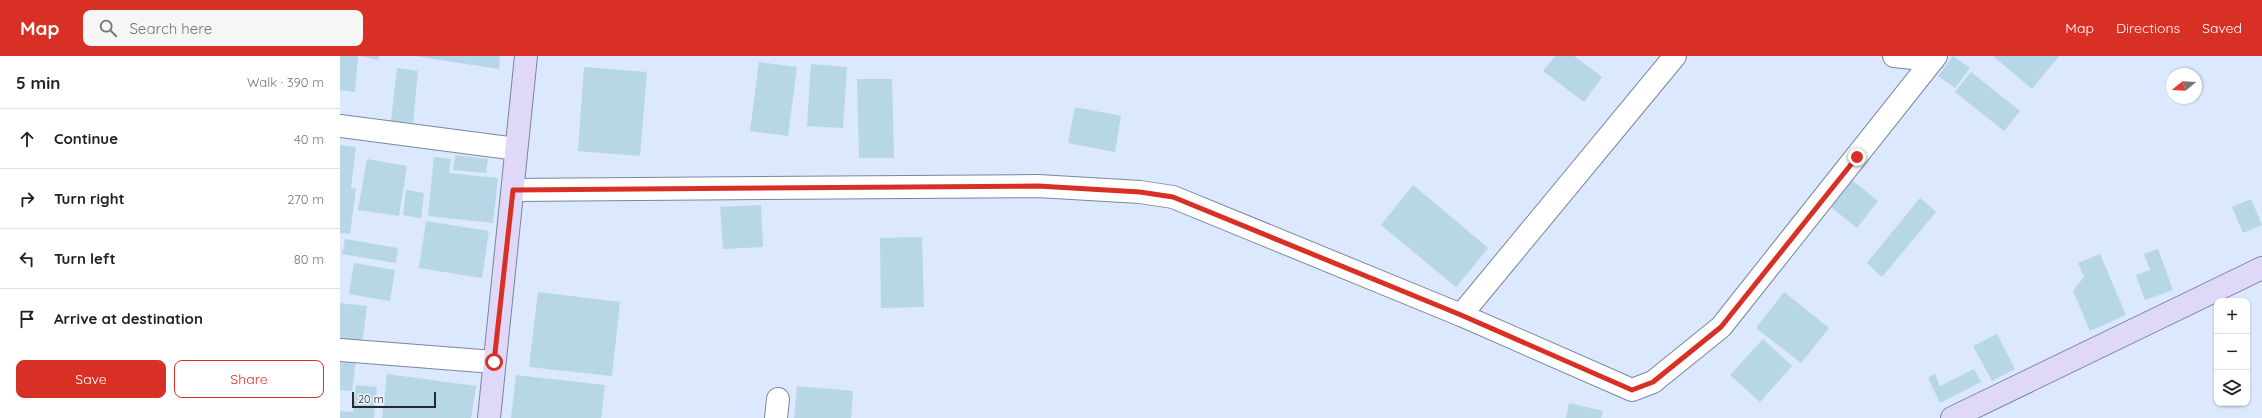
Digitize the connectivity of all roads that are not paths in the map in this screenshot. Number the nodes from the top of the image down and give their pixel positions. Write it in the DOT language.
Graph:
graph roads {
  1 [pos="526,56"];
  2 [pos="1675,56"];
  3 [pos="1894,56"];
  4 [pos="1934,58"];
  5 [pos="340,126"];
  6 [pos="516,149"];
  7 [pos="513,190"];
  8 [pos="2262,268"];
  9 [pos="1461,315"];
  10 [pos="340,350"];
  11 [pos="494,362"];
  12 [pos="489,418"];
  13 [pos="1952,418"];
  1 -- 6 [label="street"];
  2 -- 9 [label="street"];
  3 -- 4 [label="street"];
  4 -- 9 [label="street"];
  5 -- 6 [label="street"];
  6 -- 7 [label="street"];
  7 -- 9 [label="street"];
  7 -- 11 [label="street"];
  8 -- 13 [label="street"];
  10 -- 11 [label="street"];
  11 -- 12 [label="street"];
}
